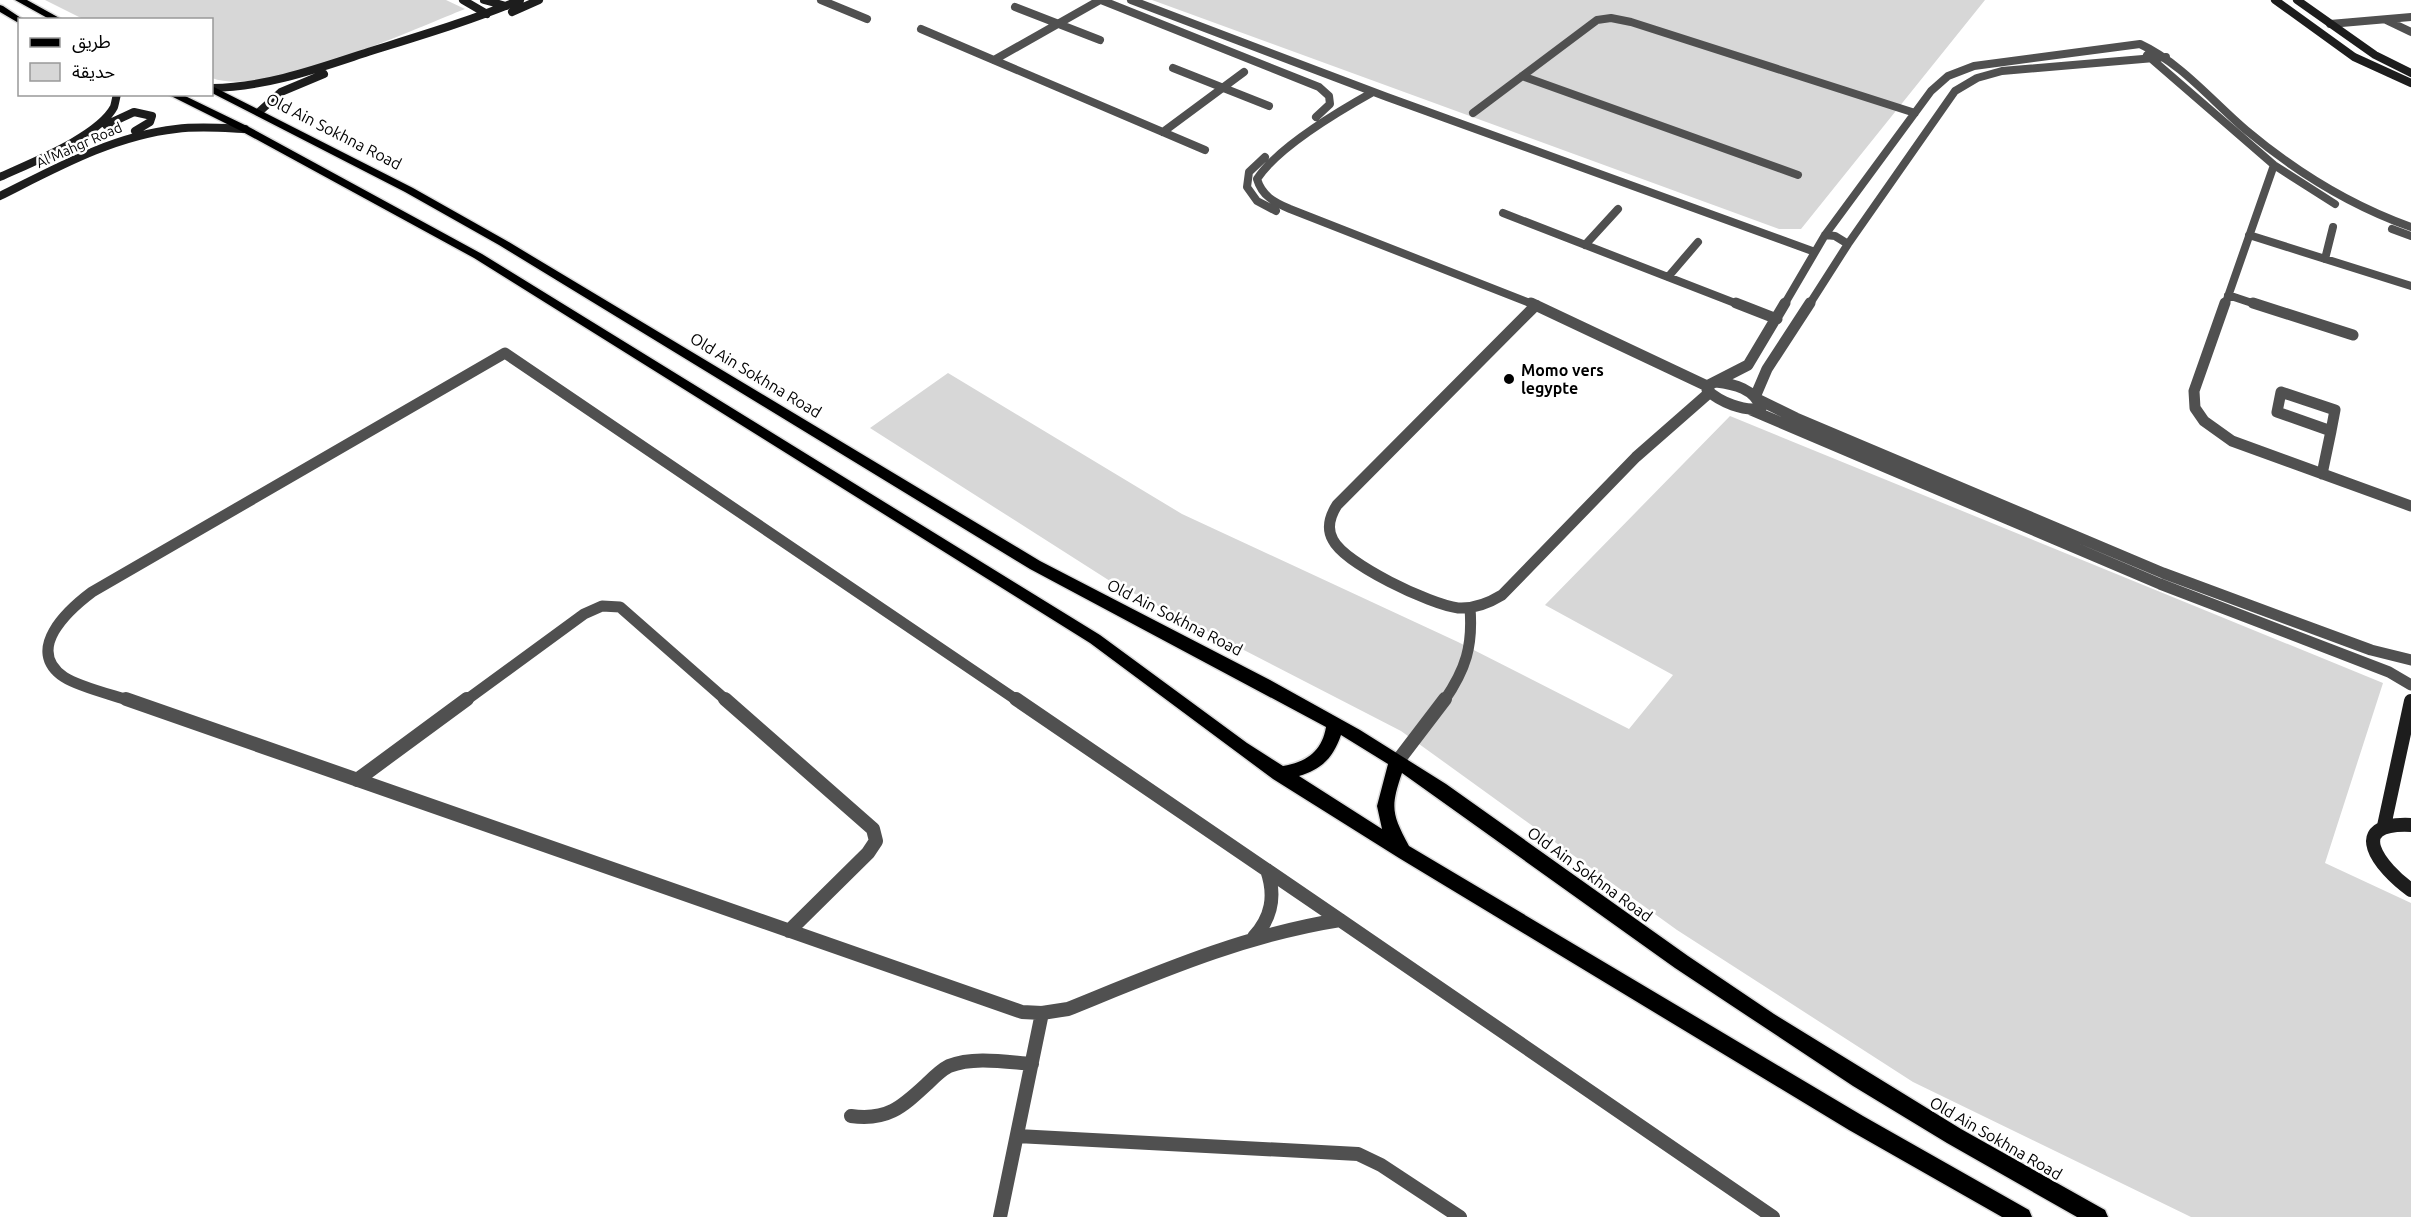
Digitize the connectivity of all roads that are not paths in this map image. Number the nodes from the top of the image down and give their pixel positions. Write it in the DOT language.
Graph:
graph roads {
  1 [pos="20,0"];
  2 [pos="463,0"];
  3 [pos="484,0"];
  4 [pos="520,0"];
  5 [pos="539,0"];
  6 [pos="821,0"];
  7 [pos="844,0"];
  8 [pos="1101,0"];
  9 [pos="1131,0"];
  10 [pos="2275,0"];
  11 [pos="2297,0"];
  12 [pos="834,5"];
  13 [pos="506,6"];
  14 [pos="1015,7"];
  15 [pos="0,8"];
  16 [pos="487,14"];
  17 [pos="2411,17"];
  18 [pos="55,18"];
  19 [pos="18,19"];
  20 [pos="867,19"];
  21 [pos="2385,19"];
  22 [pos="1058,24"];
  23 [pos="2330,24"];
  24 [pos="921,29"];
  25 [pos="2411,32"];
  26 [pos="1100,40"];
  27 [pos="2140,44"];
  28 [pos="2166,57"];
  29 [pos="2150,58"];
  30 [pos="994,60"];
  31 [pos="1173,68"];
  32 [pos="1244,72"];
  33 [pos="2411,73"];
  34 [pos="1522,76"];
  35 [pos="272,82"];
  36 [pos="2411,83"];
  37 [pos="1222,88"];
  38 [pos="213,89"];
  39 [pos="213,89"];
  40 [pos="281,92"];
  41 [pos="1374,92"];
  42 [pos="117,96"];
  43 [pos="176,96"];
  44 [pos="1330,100"];
  45 [pos="1346,105"];
  46 [pos="1269,106"];
  47 [pos="260,112"];
  48 [pos="1473,113"];
  49 [pos="1915,113"];
  50 [pos="245,129"];
  51 [pos="1163,132"];
  52 [pos="79,138"];
  53 [pos="96,150"];
  54 [pos="1206,150"];
  55 [pos="2274,165"];
  56 [pos="1798,175"];
  57 [pos="0,177"];
  58 [pos="0,196"];
  59 [pos="1618,209"];
  60 [pos="1503,213"];
  61 [pos="2333,227"];
  62 [pos="2411,227"];
  63 [pos="1337,230"];
  64 [pos="1825,235"];
  65 [pos="2249,235"];
  66 [pos="2411,236"];
  67 [pos="1698,242"];
  68 [pos="1848,244"];
  69 [pos="1585,245"];
  70 [pos="1813,256"];
  71 [pos="2325,259"];
  72 [pos="1834,267"];
  73 [pos="1668,277"];
  74 [pos="2411,286"];
  75 [pos="2228,295"];
  76 [pos="1536,305"];
  77 [pos="1777,319"];
  78 [pos="2353,335"];
  79 [pos="1711,387"];
  80 [pos="1756,398"];
  81 [pos="1750,410"];
  82 [pos="2331,431"];
  83 [pos="2322,474"];
  84 [pos="2411,506"];
  85 [pos="1470,608"];
  86 [pos="2411,660"];
  87 [pos="2411,684"];
  88 [pos="2411,701"];
  89 [pos="1335,724"];
  90 [pos="1397,762"];
  91 [pos="1278,774"];
  92 [pos="357,780"];
  93 [pos="2411,825"];
  94 [pos="2384,826"];
  95 [pos="1405,854"];
  96 [pos="1267,870"];
  97 [pos="2411,890"];
  98 [pos="1341,920"];
  99 [pos="789,931"];
  100 [pos="1253,938"];
  101 [pos="1042,1013"];
  102 [pos="1032,1064"];
  103 [pos="851,1116"];
  104 [pos="1017,1136"];
  105 [pos="1000,1217"];
  106 [pos="1460,1217"];
  107 [pos="1773,1217"];
  108 [pos="2022,1217"];
  109 [pos="2098,1217"];
  1 -- 18 [label="main road"];
  2 -- 16 [label="street"];
  3 -- 13 [label="street"];
  4 -- 13 [label="street"];
  5 -- 40 [label="street"];
  6 -- 12 [label="street"];
  7 -- 12 [label="street"];
  8 -- 22 [label="street"];
  8 -- 44 [label="street"];
  9 -- 41 [label="street"];
  10 -- 36 [label="street"];
  11 -- 23 [label="street"];
  12 -- 20 [label="street"];
  13 -- 16 [label="street"];
  14 -- 22 [label="street"];
  15 -- 19 [label="main road"];
  16 -- 35 [label="street"];
  17 -- 21 [label="street"];
  21 -- 23 [label="street"];
  21 -- 25 [label="street"];
  22 -- 26 [label="street"];
  22 -- 30 [label="street"];
  23 -- 33 [label="street"];
  24 -- 30 [label="street"];
  27 -- 28 [label="street"];
  27 -- 29 [label="street"];
  27 -- 49 [label="street"];
  28 -- 29 [label="street"];
  28 -- 62 [label="street"];
  29 -- 55 [label="street"];
  29 -- 68 [label="street"];
  30 -- 51 [label="street"];
  31 -- 37 [label="street"];
  32 -- 37 [label="street"];
  34 -- 48 [label="street"];
  34 -- 49 [label="street"];
  34 -- 56 [label="street"];
  35 -- 38 [label="street"];
  35 -- 40 [label="street"];
  37 -- 46 [label="street"];
  37 -- 51 [label="street"];
  39 -- 47 [label="main road, Old Ain Sokhna Road"];
  40 -- 47 [label="street"];
  41 -- 45 [label="street"];
  41 -- 70 [label="street"];
  42 -- 52 [label="street, Al Mahgr Road"];
  43 -- 50 [label="main road"];
  44 -- 45 [label="street"];
  44 -- 63 [label="street"];
  45 -- 63 [label="street"];
  47 -- 89 [label="main road, Old Ain Sokhna Road"];
  49 -- 64 [label="street"];
  50 -- 53 [label="street, Al Mahgr Road"];
  50 -- 91 [label="main road"];
  51 -- 54 [label="street"];
  52 -- 53 [label="street"];
  52 -- 57 [label="street, Al Mahgr Road"];
  53 -- 58 [label="street, Al Mahgr Road"];
  55 -- 65 [label="street"];
  55 -- 66 [label="street"];
  59 -- 69 [label="street"];
  60 -- 69 [label="street"];
  61 -- 71 [label="street"];
  63 -- 76 [label="street"];
  64 -- 68 [label="street"];
  64 -- 70 [label="street"];
  65 -- 71 [label="street"];
  65 -- 75 [label="street"];
  67 -- 73 [label="street"];
  68 -- 72 [label="street"];
  69 -- 73 [label="street"];
  70 -- 72 [label="street"];
  70 -- 77 [label="street"];
  71 -- 74 [label="street"];
  72 -- 80 [label="street"];
  73 -- 77 [label="street"];
  75 -- 78 [label="street"];
  75 -- 83 [label="street"];
  76 -- 79 [label="street"];
  76 -- 85 [label="street"];
  77 -- 79 [label="street"];
  79 -- 80 [label="street"];
  79 -- 81 [label="street"];
  79 -- 85 [label="street"];
  80 -- 81 [label="street"];
  80 -- 86 [label="street"];
  81 -- 87 [label="street"];
  82 -- 82 [label="street"];
  82 -- 83 [label="street"];
  83 -- 84 [label="street"];
  85 -- 90 [label="street"];
  88 -- 94 [label="street"];
  89 -- 90 [label="main road, Old Ain Sokhna Road"];
  89 -- 91 [label="main road"];
  90 -- 95 [label="main road"];
  90 -- 109 [label="main road, Old Ain Sokhna Road"];
  91 -- 95 [label="main road"];
  92 -- 96 [label="street"];
  92 -- 99 [label="street"];
  92 -- 99 [label="street"];
  93 -- 94 [label="street"];
  94 -- 97 [label="street"];
  95 -- 108 [label="main road"];
  96 -- 98 [label="street"];
  96 -- 100 [label="street"];
  98 -- 100 [label="street"];
  98 -- 107 [label="street"];
  99 -- 101 [label="street"];
  100 -- 101 [label="street"];
  101 -- 102 [label="street"];
  102 -- 103 [label="street"];
  102 -- 104 [label="street"];
  104 -- 105 [label="street"];
  104 -- 106 [label="street"];
}
